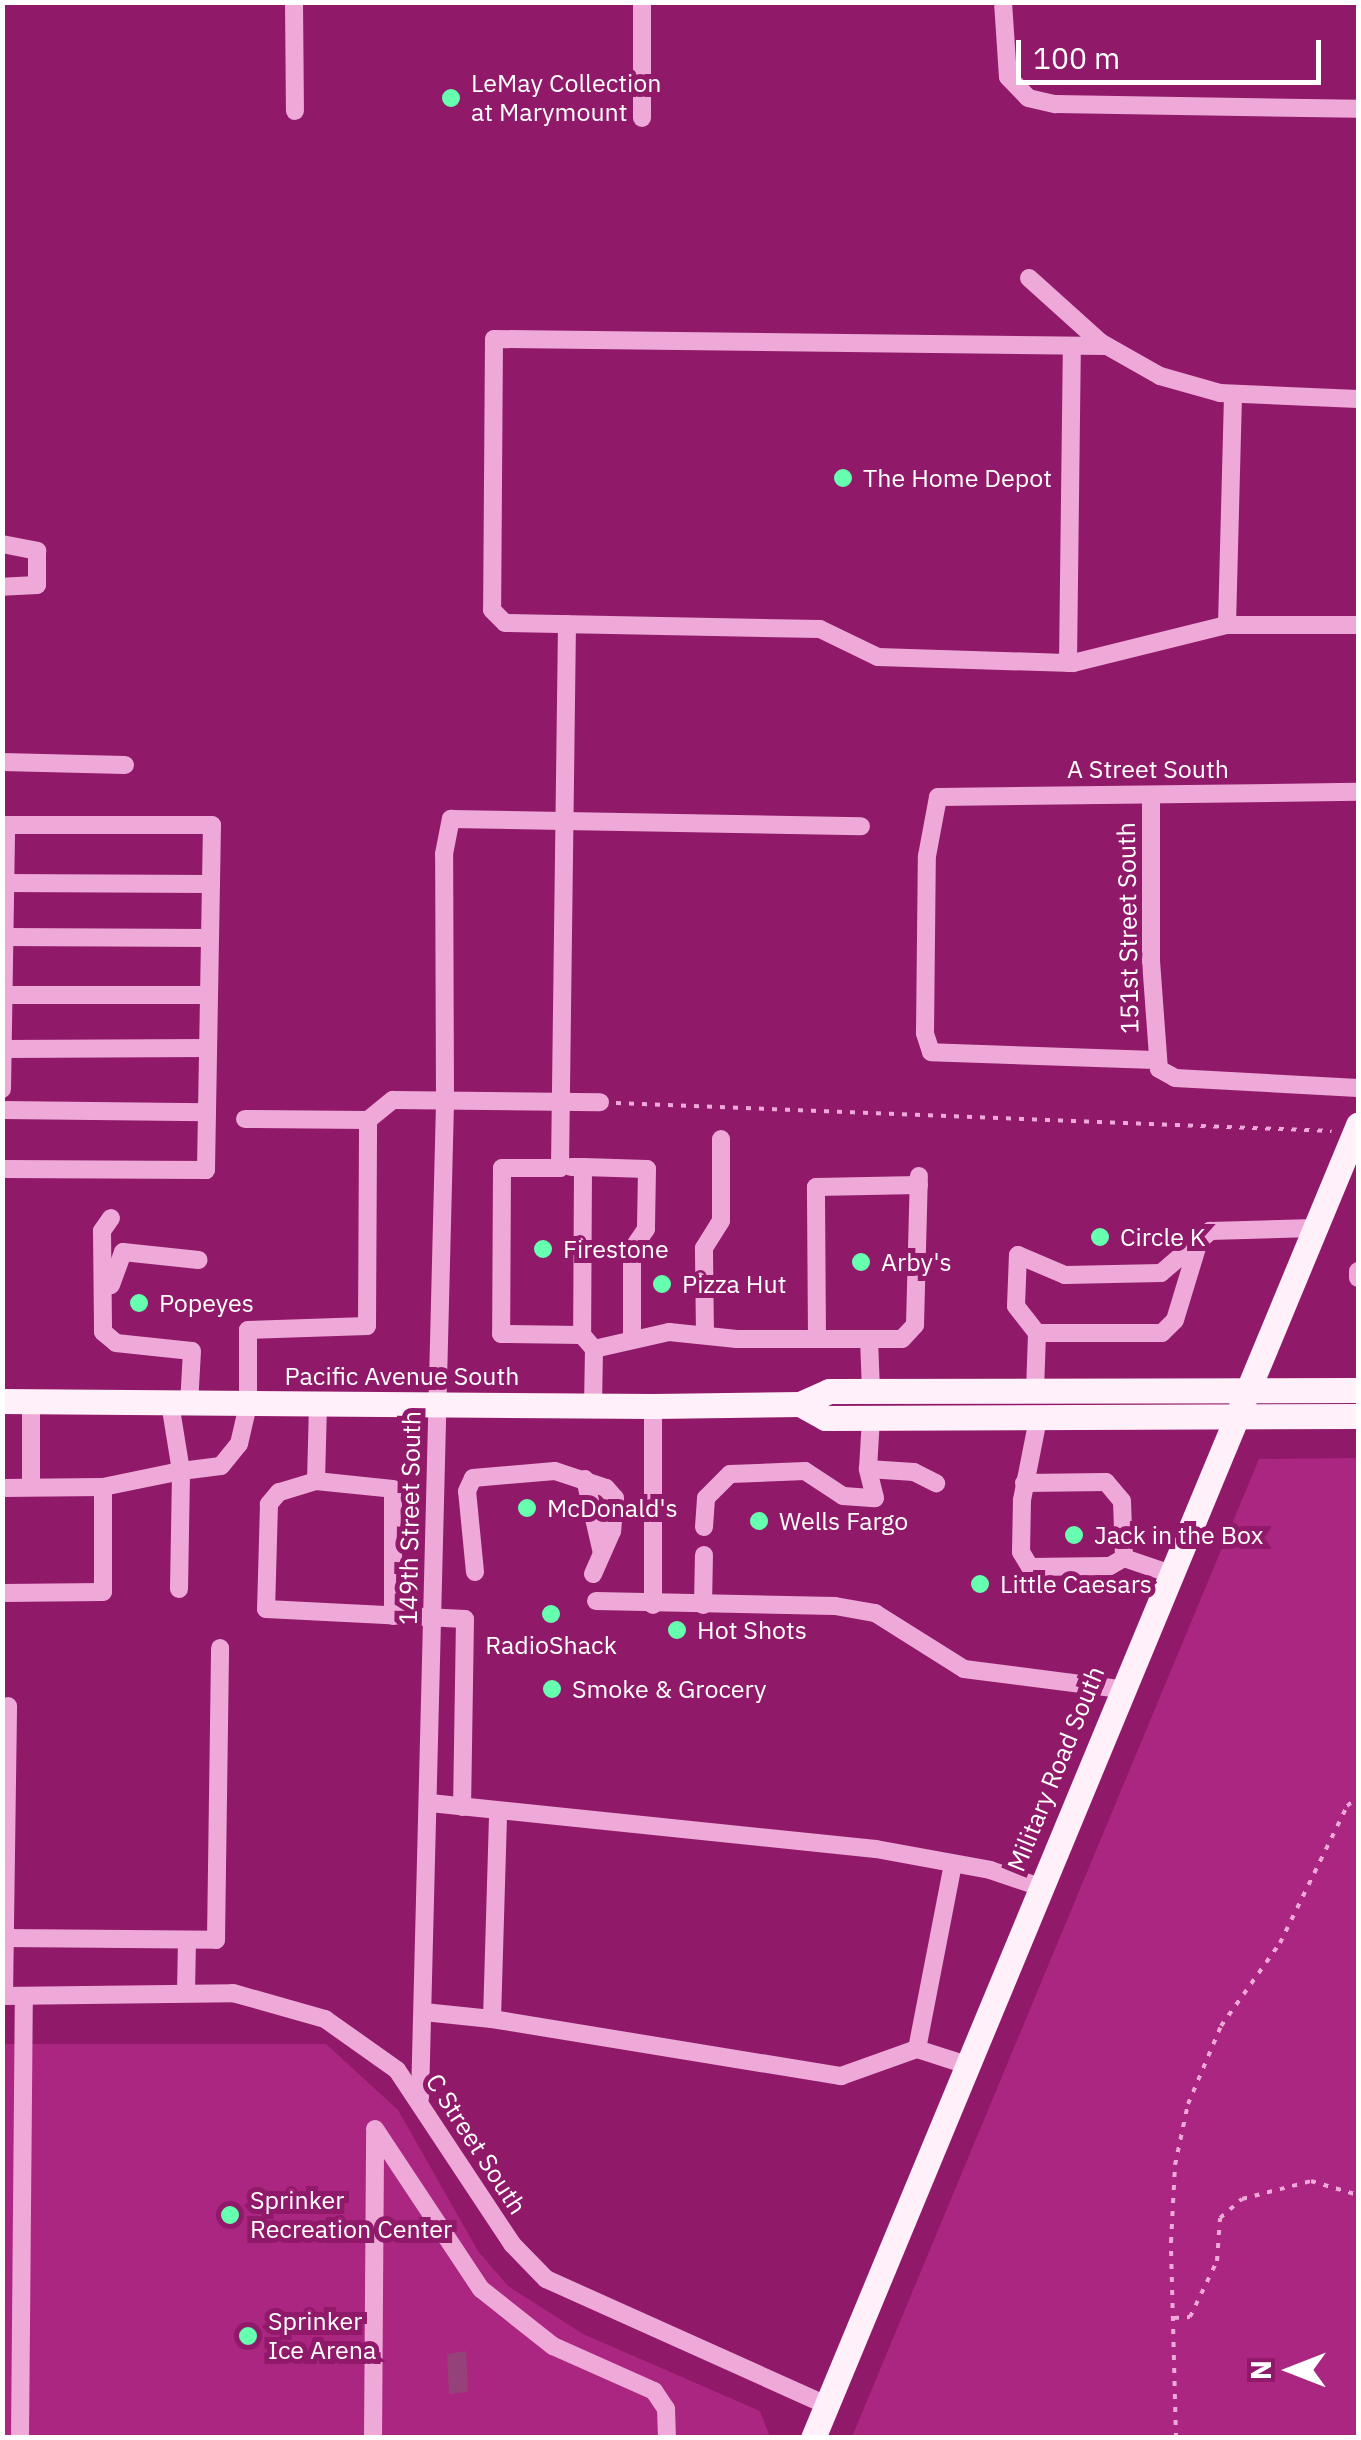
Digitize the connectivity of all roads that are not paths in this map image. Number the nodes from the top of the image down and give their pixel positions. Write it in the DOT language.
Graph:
graph roads {
  1 [pos="294,2"];
  2 [pos="642,2"];
  3 [pos="1002,2"];
  4 [pos="1358,109"];
  5 [pos="295,111"];
  6 [pos="642,118"];
  7 [pos="1029,278"];
  8 [pos="1072,346"];
  9 [pos="1106,346"];
  10 [pos="1233,394"];
  11 [pos="1358,399"];
  12 [pos="2,544"];
  13 [pos="2,587"];
  14 [pos="567,624"];
  15 [pos="1227,625"];
  16 [pos="1358,625"];
  17 [pos="1068,663"];
  18 [pos="2,762"];
  19 [pos="125,765"];
  20 [pos="1358,792"];
  21 [pos="1151,795"];
  22 [pos="566,821"];
  23 [pos="4,825"];
  24 [pos="862,826"];
  25 [pos="5,883"];
  26 [pos="211,884"];
  27 [pos="4,937"];
  28 [pos="210,938"];
  29 [pos="4,994"];
  30 [pos="209,995"];
  31 [pos="208,1048"];
  32 [pos="3,1049"];
  33 [pos="1155,1060"];
  34 [pos="1358,1088"];
  35 [pos="2,1089"];
  36 [pos="445,1102"];
  37 [pos="561,1102"];
  38 [pos="600,1102"];
  39 [pos="2,1110"];
  40 [pos="207,1112"];
  41 [pos="246,1119"];
  42 [pos="368,1120"];
  43 [pos="1358,1130"];
  44 [pos="721,1139"];
  45 [pos="583,1167"];
  46 [pos="560,1168"];
  47 [pos="2,1169"];
  48 [pos="111,1218"];
  49 [pos="1314,1228"];
  50 [pos="1210,1231"];
  51 [pos="199,1260"];
  52 [pos="1037,1333"];
  53 [pos="705,1335"];
  54 [pos="632,1339"];
  55 [pos="817,1339"];
  56 [pos="869,1339"];
  57 [pos="111,1340"];
  58 [pos="588,1342"];
  59 [pos="1250,1390"];
  60 [pos="1358,1390"];
  61 [pos="871,1392"];
  62 [pos="1035,1392"];
  63 [pos="2,1402"];
  64 [pos="31,1402"];
  65 [pos="179,1404"];
  66 [pos="248,1404"];
  67 [pos="800,1404"];
  68 [pos="318,1406"];
  69 [pos="653,1406"];
  70 [pos="437,1407"];
  71 [pos="593,1407"];
  72 [pos="1358,1416"];
  73 [pos="871,1418"];
  74 [pos="1239,1418"];
  75 [pos="1038,1419"];
  76 [pos="868,1469"];
  77 [pos="182,1471"];
  78 [pos="316,1481"];
  79 [pos="936,1482"];
  80 [pos="1024,1483"];
  81 [pos="31,1487"];
  82 [pos="103,1487"];
  83 [pos="2,1488"];
  84 [pos="704,1527"];
  85 [pos="704,1555"];
  86 [pos="1124,1558"];
  87 [pos="475,1572"];
  88 [pos="1168,1573"];
  89 [pos="594,1574"];
  90 [pos="179,1589"];
  91 [pos="2,1592"];
  92 [pos="596,1601"];
  93 [pos="653,1605"];
  94 [pos="703,1605"];
  95 [pos="393,1616"];
  96 [pos="434,1619"];
  97 [pos="220,1648"];
  98 [pos="1121,1689"];
  99 [pos="8,1706"];
  100 [pos="430,1803"];
  101 [pos="462,1807"];
  102 [pos="498,1811"];
  103 [pos="953,1864"];
  104 [pos="1040,1887"];
  105 [pos="5,1938"];
  106 [pos="187,1940"];
  107 [pos="186,1992"];
  108 [pos="3,1996"];
  109 [pos="24,1996"];
  110 [pos="424,2012"];
  111 [pos="492,2018"];
  112 [pos="917,2049"];
  113 [pos="968,2065"];
  114 [pos="420,2098"];
  115 [pos="826,2405"];
  116 [pos="20,2438"];
  117 [pos="374,2438"];
  118 [pos="666,2438"];
  119 [pos="813,2438"];
  1 -- 5 [label="street"];
  2 -- 6 [label="street"];
  3 -- 4 [label="street"];
  7 -- 9 [label="street"];
  8 -- 9 [label="street"];
  8 -- 14 [label="street"];
  8 -- 17 [label="street"];
  9 -- 10 [label="street"];
  10 -- 11 [label="street"];
  10 -- 15 [label="street"];
  12 -- 13 [label="street"];
  14 -- 17 [label="street"];
  14 -- 22 [label="street"];
  15 -- 16 [label="street"];
  15 -- 17 [label="street"];
  18 -- 19 [label="street"];
  20 -- 21 [label="street, A Street South"];
  21 -- 33 [label="street, 151st Street South"];
  21 -- 33 [label="street, A Street South"];
  22 -- 24 [label="street"];
  22 -- 36 [label="street, 149th Street South"];
  22 -- 37 [label="street"];
  23 -- 25 [label="street"];
  23 -- 26 [label="street"];
  25 -- 26 [label="street"];
  25 -- 27 [label="street"];
  26 -- 28 [label="street"];
  27 -- 28 [label="street"];
  27 -- 29 [label="street"];
  28 -- 30 [label="street"];
  29 -- 30 [label="street"];
  29 -- 32 [label="street"];
  30 -- 31 [label="street"];
  31 -- 32 [label="street"];
  31 -- 40 [label="street"];
  32 -- 35 [label="street"];
  33 -- 34 [label="street"];
  36 -- 37 [label="street"];
  36 -- 42 [label="street"];
  36 -- 70 [label="street, 149th Street South"];
  37 -- 38 [label="street"];
  37 -- 46 [label="street"];
  39 -- 40 [label="street"];
  40 -- 47 [label="street"];
  41 -- 42 [label="street"];
  42 -- 66 [label="street"];
  43 -- 49 [label="main road, Military Road South"];
  44 -- 53 [label="street"];
  45 -- 46 [label="street"];
  45 -- 54 [label="street"];
  45 -- 58 [label="street"];
  46 -- 58 [label="street"];
  48 -- 57 [label="street"];
  49 -- 50 [label="street"];
  49 -- 59 [label="main road, Military Road South"];
  50 -- 52 [label="street"];
  50 -- 52 [label="street"];
  51 -- 57 [label="street"];
  52 -- 62 [label="street"];
  53 -- 54 [label="street"];
  53 -- 55 [label="street"];
  54 -- 58 [label="street"];
  55 -- 56 [label="street"];
  55 -- 56 [label="street"];
  56 -- 61 [label="street"];
  57 -- 65 [label="street"];
  58 -- 71 [label="street"];
  59 -- 60 [label="main road, Pacific Avenue South"];
  59 -- 62 [label="main road, Pacific Avenue South"];
  59 -- 74 [label="main road, Military Road South"];
  61 -- 62 [label="main road, Pacific Avenue South"];
  61 -- 67 [label="main road, Pacific Avenue South"];
  63 -- 64 [label="main road, Pacific Avenue South"];
  64 -- 65 [label="main road, Pacific Avenue South"];
  64 -- 81 [label="street"];
  65 -- 66 [label="main road, Pacific Avenue South"];
  65 -- 77 [label="street"];
  66 -- 68 [label="main road, Pacific Avenue South"];
  66 -- 77 [label="street"];
  67 -- 69 [label="main road, Pacific Avenue South"];
  67 -- 73 [label="main road, Pacific Avenue South"];
  68 -- 70 [label="main road, Pacific Avenue South"];
  68 -- 78 [label="street"];
  69 -- 71 [label="main road, Pacific Avenue South"];
  69 -- 93 [label="street"];
  70 -- 71 [label="main road, Pacific Avenue South"];
  70 -- 96 [label="street, 149th Street South"];
  72 -- 74 [label="main road, Pacific Avenue South"];
  73 -- 75 [label="main road, Pacific Avenue South"];
  73 -- 76 [label="street"];
  74 -- 75 [label="main road, Pacific Avenue South"];
  74 -- 88 [label="main road, Military Road South"];
  75 -- 80 [label="street"];
  76 -- 79 [label="street"];
  76 -- 84 [label="street"];
  77 -- 82 [label="street"];
  77 -- 90 [label="street"];
  78 -- 95 [label="street"];
  78 -- 95 [label="street"];
  80 -- 86 [label="street"];
  80 -- 86 [label="street"];
  81 -- 82 [label="street"];
  81 -- 83 [label="street"];
  82 -- 91 [label="street"];
  85 -- 94 [label="street"];
  86 -- 88 [label="street"];
  87 -- 89 [label="street"];
  88 -- 98 [label="main road, Military Road South"];
  92 -- 93 [label="street"];
  93 -- 94 [label="street"];
  94 -- 98 [label="street"];
  95 -- 96 [label="street"];
  96 -- 100 [label="street, 149th Street South"];
  96 -- 101 [label="street"];
  97 -- 106 [label="street"];
  98 -- 104 [label="main road, Military Road South"];
  99 -- 105 [label="street"];
  100 -- 101 [label="street"];
  100 -- 110 [label="street, 149th Street South"];
  101 -- 102 [label="street"];
  102 -- 103 [label="street"];
  102 -- 111 [label="street"];
  103 -- 104 [label="street"];
  103 -- 112 [label="street"];
  104 -- 113 [label="main road, Military Road South"];
  105 -- 106 [label="street"];
  105 -- 108 [label="street"];
  106 -- 107 [label="street"];
  107 -- 109 [label="street, C Street South"];
  107 -- 114 [label="street, C Street South"];
  108 -- 109 [label="street, C Street South"];
  109 -- 116 [label="street"];
  110 -- 111 [label="street"];
  110 -- 114 [label="street, 149th Street South"];
  111 -- 112 [label="street"];
  112 -- 113 [label="street"];
  113 -- 115 [label="main road, Military Road South"];
  114 -- 115 [label="street, C Street South"];
  115 -- 119 [label="main road, Military Road South"];
  117 -- 118 [label="street"];
}
